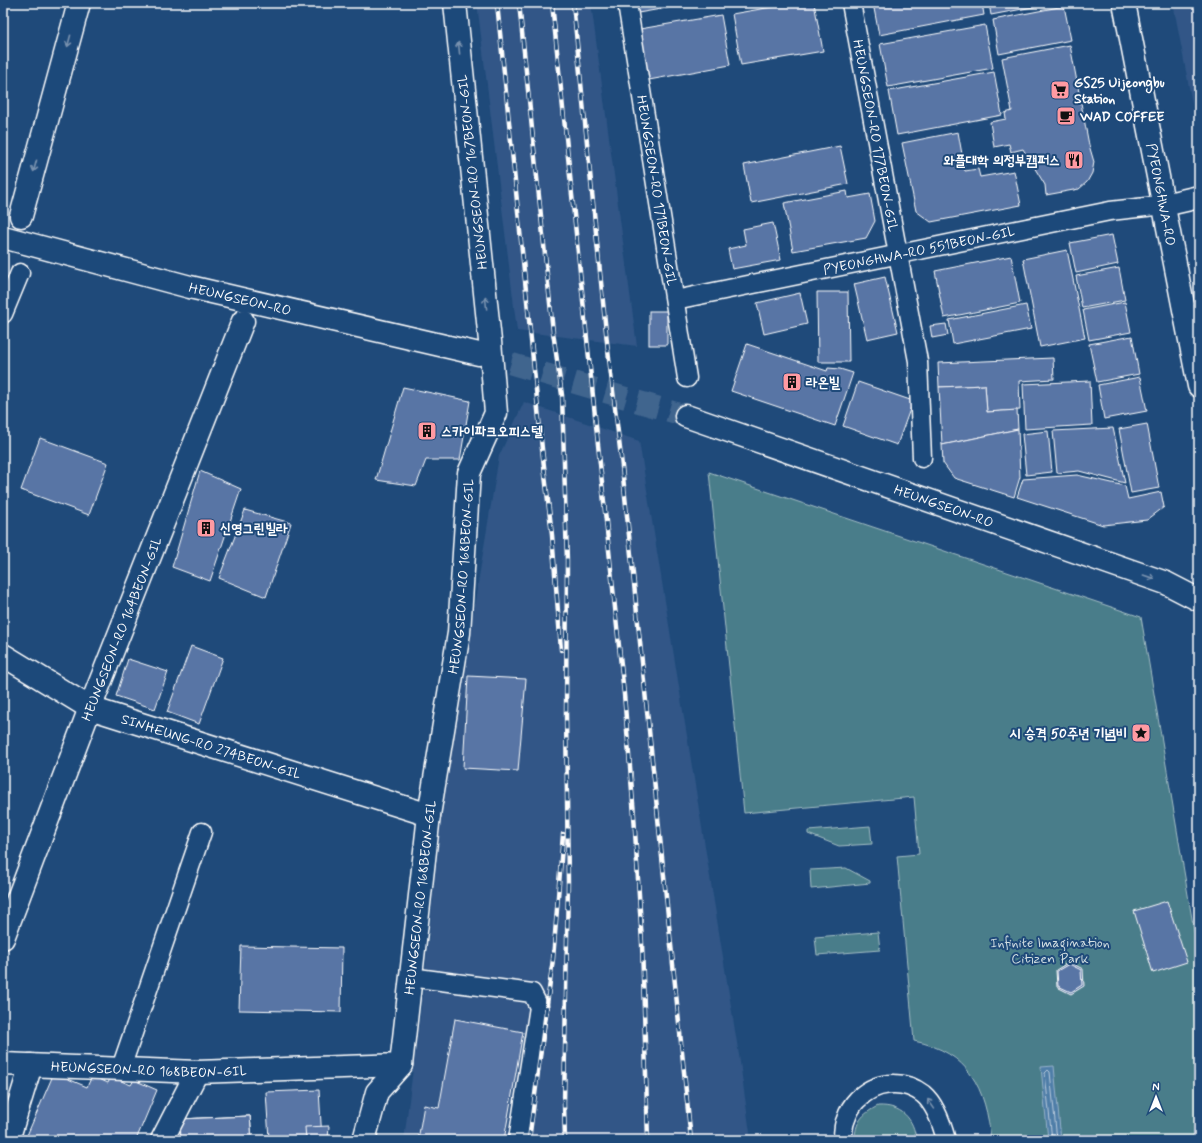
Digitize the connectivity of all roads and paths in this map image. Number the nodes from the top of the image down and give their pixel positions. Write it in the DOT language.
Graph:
graph roads {
  1 [pos="79,3"];
  2 [pos="455,3"];
  3 [pos="627,3"];
  4 [pos="851,3"];
  5 [pos="1124,3"];
  6 [pos="1199,197"];
  7 [pos="1164,205"];
  8 [pos="21,216"];
  9 [pos="3,237"];
  10 [pos="898,255"];
  11 [pos="20,273"];
  12 [pos="675,300"];
  13 [pos="3,314"];
  14 [pos="243,321"];
  15 [pos="485,348"];
  16 [pos="687,378"];
  17 [pos="1199,386"];
  18 [pos="686,416"];
  19 [pos="922,458"];
  20 [pos="1199,600"];
  21 [pos="3,655"];
  22 [pos="90,708"];
  23 [pos="429,814"];
  24 [pos="202,832"];
  25 [pos="3,938"];
  26 [pos="410,978"];
  27 [pos="3,1064"];
  28 [pos="31,1065"];
  29 [pos="400,1065"];
  30 [pos="121,1068"];
  31 [pos="197,1072"];
  32 [pos="8,1140"];
  33 [pos="162,1140"];
  34 [pos="364,1140"];
  35 [pos="518,1140"];
  36 [pos="842,1140"];
  37 [pos="946,1140"];
  1 -- 8 [label="street, one-way"];
  15 -- 2 [label="street, HEUNGSEON-RO 167BEON-GIL, one-way"];
  3 -- 12 [label="lane, HEUNGSEON-RO 171BEON-GIL"];
  4 -- 10 [label="lane, HEUNGSEON-RO 177BEON-GIL"];
  5 -- 7 [label="street, PYEONGHWA-RO"];
  6 -- 7 [label="street"];
  7 -- 10 [label="lane, PYEONGHWA-RO 551BEON-GIL"];
  7 -- 17 [label="street, PYEONGHWA-RO"];
  9 -- 15 [label="street, HEUNGSEON-RO"];
  10 -- 12 [label="lane, PYEONGHWA-RO 551BEON-GIL"];
  10 -- 19 [label="lane, HEUNGSEON-RO 177BEON-GIL"];
  11 -- 13 [label="lane"];
  12 -- 16 [label="lane, HEUNGSEON-RO 171BEON-GIL"];
  14 -- 22 [label="street, HEUNGSEON-RO 164BEON-GIL"];
  15 -- 23 [label="street, HEUNGSEON-RO 168BEON-GIL"];
  18 -- 20 [label="street, HEUNGSEON-RO, one-way"];
  21 -- 22 [label="street, SINHEUNG-RO 274BEON-GIL"];
  22 -- 23 [label="street, SINHEUNG-RO 274BEON-GIL"];
  22 -- 25 [label="street, HEUNGSEON-RO 164BEON-GIL"];
  23 -- 26 [label="street, HEUNGSEON-RO 168BEON-GIL"];
  24 -- 30 [label="lane"];
  26 -- 29 [label="street, HEUNGSEON-RO 168BEON-GIL"];
  26 -- 35 [label="lane"];
  27 -- 28 [label="street, HEUNGSEON-RO 168BEON-GIL"];
  28 -- 30 [label="street, HEUNGSEON-RO 168BEON-GIL"];
  28 -- 32 [label="street"];
  29 -- 31 [label="street, HEUNGSEON-RO 168BEON-GIL"];
  29 -- 34 [label="street"];
  30 -- 31 [label="street, HEUNGSEON-RO 168BEON-GIL"];
  31 -- 33 [label="street"];
  37 -- 36 [label="lane, one-way"];
}
